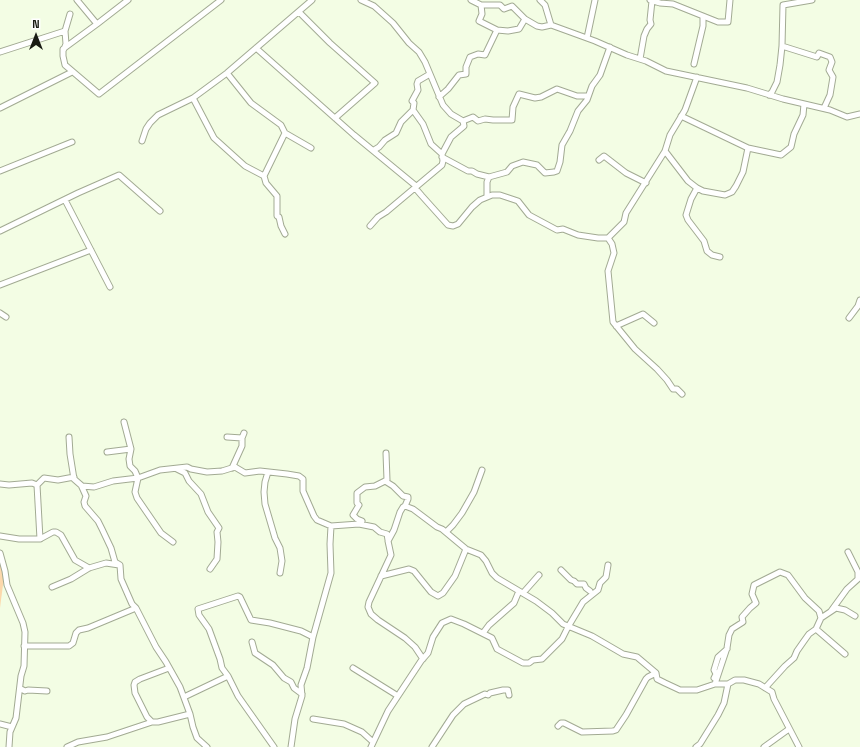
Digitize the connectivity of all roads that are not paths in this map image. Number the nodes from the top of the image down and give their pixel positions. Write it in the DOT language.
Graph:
graph roads {
  1 [pos="77,0"];
  2 [pos="128,0"];
  3 [pos="220,0"];
  4 [pos="312,0"];
  5 [pos="361,0"];
  6 [pos="471,0"];
  7 [pos="540,0"];
  8 [pos="595,0"];
  9 [pos="676,0"];
  10 [pos="730,0"];
  11 [pos="812,0"];
  12 [pos="651,1"];
  13 [pos="670,3"];
  14 [pos="481,5"];
  15 [pos="299,12"];
  16 [pos="70,14"];
  17 [pos="703,16"];
  18 [pos="525,19"];
  19 [pos="96,24"];
  20 [pos="551,25"];
  21 [pos="497,30"];
  22 [pos="65,31"];
  23 [pos="587,38"];
  24 [pos="782,46"];
  25 [pos="610,47"];
  26 [pos="256,48"];
  27 [pos="64,50"];
  28 [pos="0,52"];
  29 [pos="640,59"];
  30 [pos="694,64"];
  31 [pos="72,72"];
  32 [pos="227,73"];
  33 [pos="430,74"];
  34 [pos="697,77"];
  35 [pos="769,95"];
  36 [pos="588,96"];
  37 [pos="439,97"];
  38 [pos="193,98"];
  39 [pos="804,104"];
  40 [pos="0,108"];
  41 [pos="824,108"];
  42 [pos="414,110"];
  43 [pos="860,114"];
  44 [pos="681,116"];
  45 [pos="335,118"];
  46 [pos="463,121"];
  47 [pos="285,133"];
  48 [pos="142,141"];
  49 [pos="72,142"];
  50 [pos="311,148"];
  51 [pos="748,148"];
  52 [pos="374,150"];
  53 [pos="665,151"];
  54 [pos="442,156"];
  55 [pos="599,160"];
  56 [pos="0,171"];
  57 [pos="264,176"];
  58 [pos="489,177"];
  59 [pos="646,183"];
  60 [pos="416,186"];
  61 [pos="697,188"];
  62 [pos="487,196"];
  63 [pos="65,200"];
  64 [pos="160,211"];
  65 [pos="370,226"];
  66 [pos="0,231"];
  67 [pos="285,234"];
  68 [pos="608,238"];
  69 [pos="91,250"];
  70 [pos="720,258"];
  71 [pos="0,285"];
  72 [pos="110,287"];
  73 [pos="860,300"];
  74 [pos="0,313"];
  75 [pos="6,318"];
  76 [pos="849,318"];
  77 [pos="654,323"];
  78 [pos="616,326"];
  79 [pos="682,394"];
  80 [pos="124,422"];
  81 [pos="70,437"];
  82 [pos="227,437"];
  83 [pos="131,449"];
  84 [pos="107,452"];
  85 [pos="386,453"];
  86 [pos="187,467"];
  87 [pos="232,468"];
  88 [pos="177,469"];
  89 [pos="482,470"];
  90 [pos="268,472"];
  91 [pos="185,473"];
  92 [pos="74,477"];
  93 [pos="138,478"];
  94 [pos="385,482"];
  95 [pos="0,484"];
  96 [pos="37,485"];
  97 [pos="81,485"];
  98 [pos="405,506"];
  99 [pos="359,524"];
  100 [pos="331,526"];
  101 [pos="446,532"];
  102 [pos="0,536"];
  103 [pos="40,539"];
  104 [pos="388,540"];
  105 [pos="173,542"];
  106 [pos="466,549"];
  107 [pos="848,552"];
  108 [pos="0,553"];
  109 [pos="608,565"];
  110 [pos="120,566"];
  111 [pos="89,568"];
  112 [pos="210,569"];
  113 [pos="561,570"];
  114 [pos="280,573"];
  115 [pos="539,575"];
  116 [pos="382,576"];
  117 [pos="853,583"];
  118 [pos="860,584"];
  119 [pos="52,587"];
  120 [pos="521,592"];
  121 [pos="589,595"];
  122 [pos="136,608"];
  123 [pos="830,612"];
  124 [pos="855,616"];
  125 [pos="821,618"];
  126 [pos="568,627"];
  127 [pos="816,629"];
  128 [pos="483,633"];
  129 [pos="313,637"];
  130 [pos="252,642"];
  131 [pos="24,646"];
  132 [pos="845,654"];
  133 [pos="423,659"];
  134 [pos="169,668"];
  135 [pos="353,668"];
  136 [pos="656,673"];
  137 [pos="228,676"];
  138 [pos="728,684"];
  139 [pos="712,685"];
  140 [pos="765,688"];
  141 [pos="20,689"];
  142 [pos="47,691"];
  143 [pos="302,694"];
  144 [pos="510,695"];
  145 [pos="398,696"];
  146 [pos="184,698"];
  147 [pos="190,714"];
  148 [pos="313,720"];
  149 [pos="152,722"];
  150 [pos="0,724"];
  151 [pos="12,726"];
  152 [pos="558,726"];
  153 [pos="789,729"];
  154 [pos="9,745"];
  155 [pos="372,745"];
  156 [pos="14,747"];
  157 [pos="67,747"];
  158 [pos="207,747"];
  159 [pos="274,747"];
  160 [pos="291,747"];
  161 [pos="432,747"];
  162 [pos="696,747"];
  163 [pos="764,747"];
  164 [pos="799,747"];
  1 -- 19 [label="street"];
  2 -- 19 [label="street"];
  3 -- 31 [label="street"];
  4 -- 15 [label="street"];
  5 -- 33 [label="street"];
  6 -- 14 [label="street"];
  7 -- 20 [label="street"];
  8 -- 23 [label="street"];
  9 -- 13 [label="street"];
  10 -- 17 [label="street"];
  11 -- 24 [label="street"];
  12 -- 13 [label="street"];
  12 -- 29 [label="street"];
  13 -- 17 [label="street"];
  14 -- 18 [label="street"];
  14 -- 21 [label="street"];
  15 -- 26 [label="street"];
  15 -- 45 [label="street"];
  16 -- 22 [label="street"];
  17 -- 30 [label="street"];
  18 -- 20 [label="street"];
  18 -- 21 [label="street"];
  19 -- 27 [label="street"];
  20 -- 23 [label="street"];
  21 -- 37 [label="street"];
  22 -- 27 [label="street"];
  22 -- 28 [label="street"];
  23 -- 25 [label="street"];
  24 -- 35 [label="street"];
  24 -- 41 [label="street"];
  25 -- 29 [label="street"];
  25 -- 36 [label="street"];
  26 -- 32 [label="street"];
  26 -- 45 [label="street"];
  27 -- 31 [label="street"];
  29 -- 34 [label="street"];
  31 -- 40 [label="street"];
  32 -- 38 [label="street"];
  32 -- 47 [label="street"];
  33 -- 37 [label="street"];
  33 -- 42 [label="street"];
  34 -- 35 [label="street"];
  34 -- 44 [label="street"];
  35 -- 39 [label="street"];
  36 -- 46 [label="street"];
  36 -- 58 [label="street"];
  37 -- 46 [label="street"];
  38 -- 48 [label="street"];
  38 -- 57 [label="street"];
  39 -- 41 [label="street"];
  39 -- 51 [label="street"];
  41 -- 43 [label="street"];
  42 -- 52 [label="street"];
  42 -- 54 [label="street"];
  44 -- 51 [label="street"];
  44 -- 53 [label="street"];
  45 -- 52 [label="street"];
  46 -- 54 [label="street"];
  47 -- 50 [label="street"];
  47 -- 57 [label="street"];
  49 -- 56 [label="street"];
  51 -- 61 [label="street"];
  52 -- 60 [label="street"];
  53 -- 59 [label="street"];
  53 -- 61 [label="street"];
  54 -- 58 [label="street"];
  54 -- 60 [label="street"];
  55 -- 59 [label="street"];
  57 -- 67 [label="street"];
  58 -- 62 [label="street"];
  59 -- 68 [label="street"];
  60 -- 62 [label="street"];
  60 -- 65 [label="street"];
  61 -- 70 [label="street"];
  62 -- 68 [label="street"];
  63 -- 64 [label="street"];
  63 -- 66 [label="street"];
  63 -- 69 [label="street"];
  68 -- 78 [label="street"];
  69 -- 71 [label="street"];
  69 -- 72 [label="street"];
  73 -- 76 [label="street"];
  74 -- 75 [label="street"];
  77 -- 78 [label="street"];
  78 -- 79 [label="street"];
  80 -- 83 [label="street"];
  81 -- 92 [label="street"];
  82 -- 87 [label="street"];
  83 -- 84 [label="street"];
  83 -- 93 [label="street"];
  85 -- 94 [label="street"];
  86 -- 87 [label="street"];
  86 -- 88 [label="street"];
  86 -- 91 [label="street"];
  87 -- 90 [label="street"];
  88 -- 91 [label="street"];
  88 -- 93 [label="street"];
  89 -- 101 [label="street"];
  90 -- 100 [label="street"];
  90 -- 114 [label="street"];
  91 -- 112 [label="street"];
  92 -- 96 [label="street"];
  92 -- 97 [label="street"];
  93 -- 97 [label="street"];
  93 -- 105 [label="street"];
  94 -- 98 [label="street"];
  94 -- 99 [label="street"];
  95 -- 96 [label="street"];
  96 -- 103 [label="street"];
  97 -- 110 [label="street"];
  98 -- 101 [label="street"];
  98 -- 104 [label="street"];
  99 -- 100 [label="street"];
  99 -- 104 [label="street"];
  100 -- 129 [label="street"];
  101 -- 106 [label="street"];
  102 -- 103 [label="street"];
  103 -- 111 [label="street"];
  104 -- 116 [label="street"];
  106 -- 116 [label="street"];
  106 -- 120 [label="street"];
  107 -- 117 [label="street"];
  108 -- 131 [label="street"];
  109 -- 121 [label="street"];
  110 -- 111 [label="street"];
  110 -- 122 [label="street"];
  111 -- 119 [label="street"];
  113 -- 121 [label="street"];
  115 -- 120 [label="street"];
  116 -- 133 [label="street"];
  117 -- 118 [label="street"];
  117 -- 123 [label="street"];
  120 -- 126 [label="street"];
  120 -- 128 [label="street"];
  121 -- 126 [label="street"];
  122 -- 131 [label="street"];
  122 -- 134 [label="street"];
  123 -- 124 [label="street"];
  123 -- 125 [label="street"];
  125 -- 127 [label="street"];
  125 -- 139 [label="street"];
  126 -- 128 [label="street"];
  126 -- 136 [label="street"];
  127 -- 132 [label="street"];
  127 -- 140 [label="street"];
  128 -- 133 [label="street"];
  129 -- 137 [label="street"];
  129 -- 143 [label="street"];
  130 -- 143 [label="street"];
  131 -- 141 [label="street"];
  133 -- 145 [label="street"];
  134 -- 146 [label="street"];
  134 -- 149 [label="street"];
  135 -- 145 [label="street"];
  136 -- 139 [label="street"];
  136 -- 152 [label="street"];
  137 -- 146 [label="street"];
  137 -- 159 [label="street"];
  138 -- 139 [label="street"];
  138 -- 140 [label="street"];
  138 -- 162 [label="street"];
  140 -- 153 [label="street"];
  141 -- 142 [label="street"];
  141 -- 151 [label="street"];
  143 -- 160 [label="street"];
  144 -- 161 [label="street"];
  145 -- 155 [label="street"];
  146 -- 147 [label="street"];
  147 -- 149 [label="street"];
  147 -- 158 [label="street"];
  148 -- 155 [label="street"];
  149 -- 157 [label="street"];
  150 -- 151 [label="street"];
  151 -- 154 [label="street"];
  153 -- 163 [label="street"];
  153 -- 164 [label="street"];
  154 -- 156 [label="street"];
}
